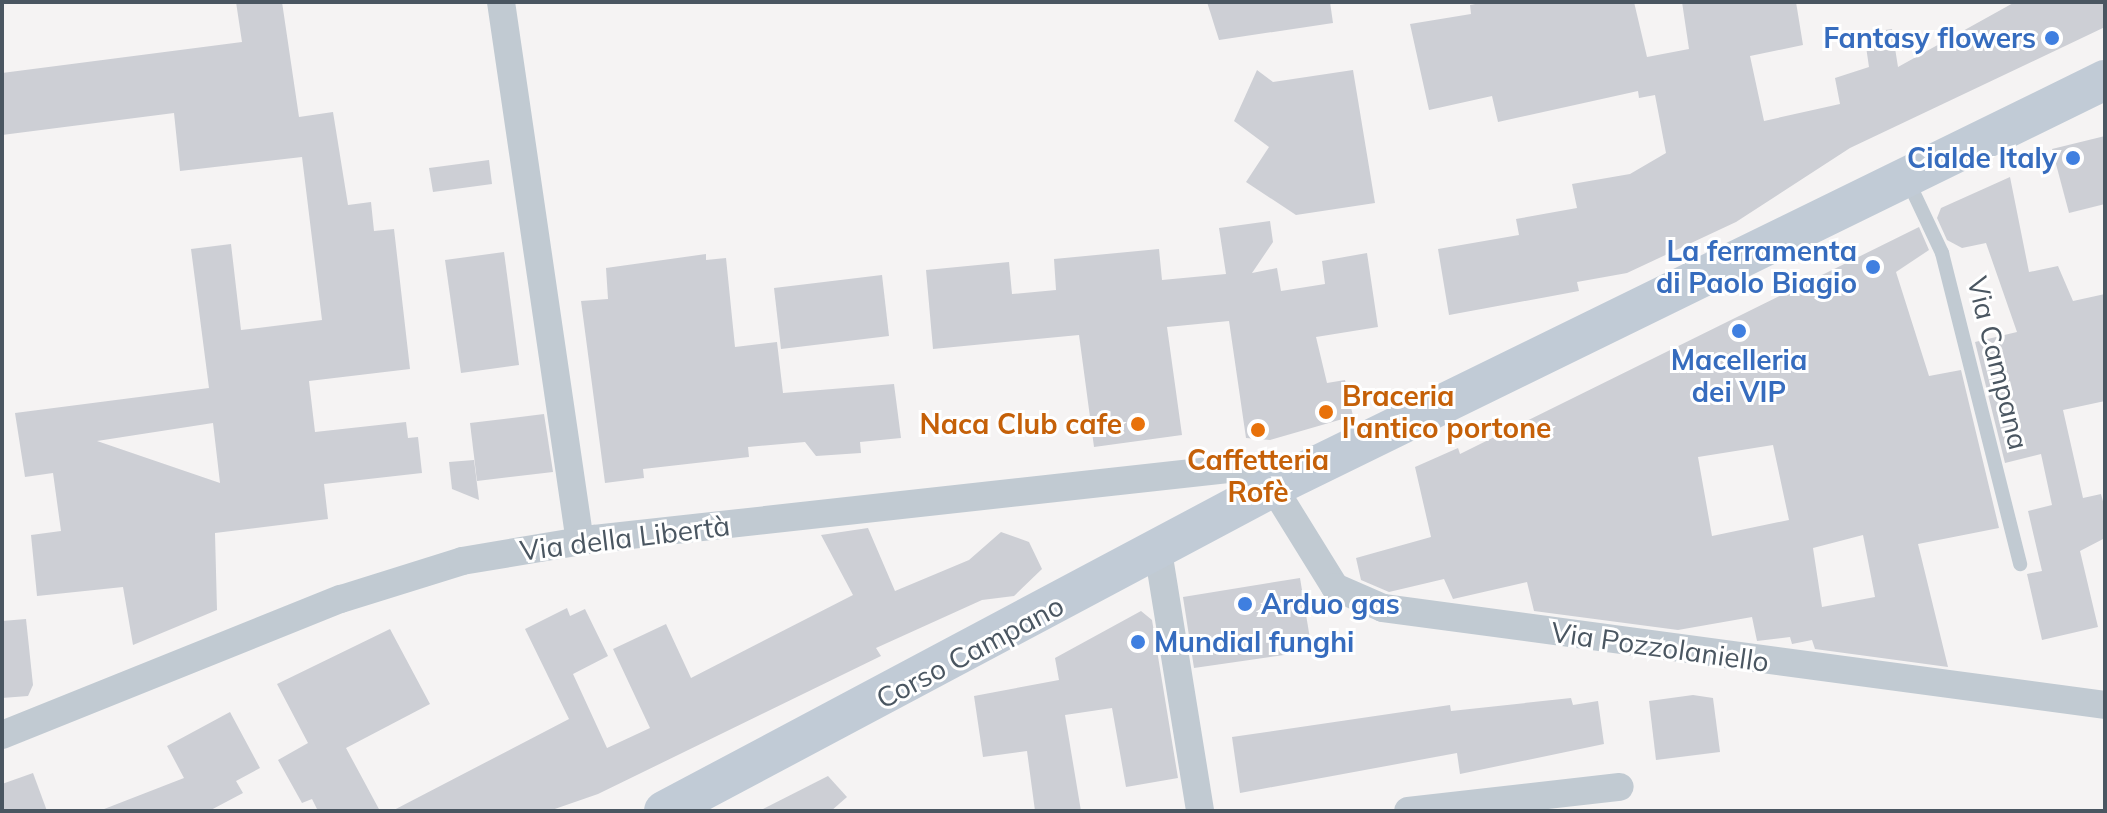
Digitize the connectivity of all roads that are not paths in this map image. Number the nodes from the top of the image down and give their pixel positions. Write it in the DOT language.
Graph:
graph roads {
  1 [pos="501,2"];
  2 [pos="2105,80"];
  3 [pos="1908,181"];
  4 [pos="1273,487"];
  5 [pos="580,542"];
  6 [pos="1158,551"];
  7 [pos="2020,564"];
  8 [pos="2105,705"];
  9 [pos="2,735"];
  10 [pos="1620,787"];
  11 [pos="664,811"];
  12 [pos="1200,811"];
  13 [pos="1408,811"];
  1 -- 5 [label="street"];
  2 -- 3 [label="main road, Corso Campano"];
  3 -- 4 [label="main road, Corso Campano"];
  3 -- 7 [label="lane, Via Campana"];
  4 -- 5 [label="street, Via della Libertà"];
  4 -- 6 [label="main road, Corso Campano"];
  4 -- 8 [label="street, Via Pozzolaniello"];
  5 -- 9 [label="street, Via della Libertà"];
  6 -- 11 [label="main road, Corso Campano"];
  6 -- 12 [label="street"];
  10 -- 13 [label="street"];
}
